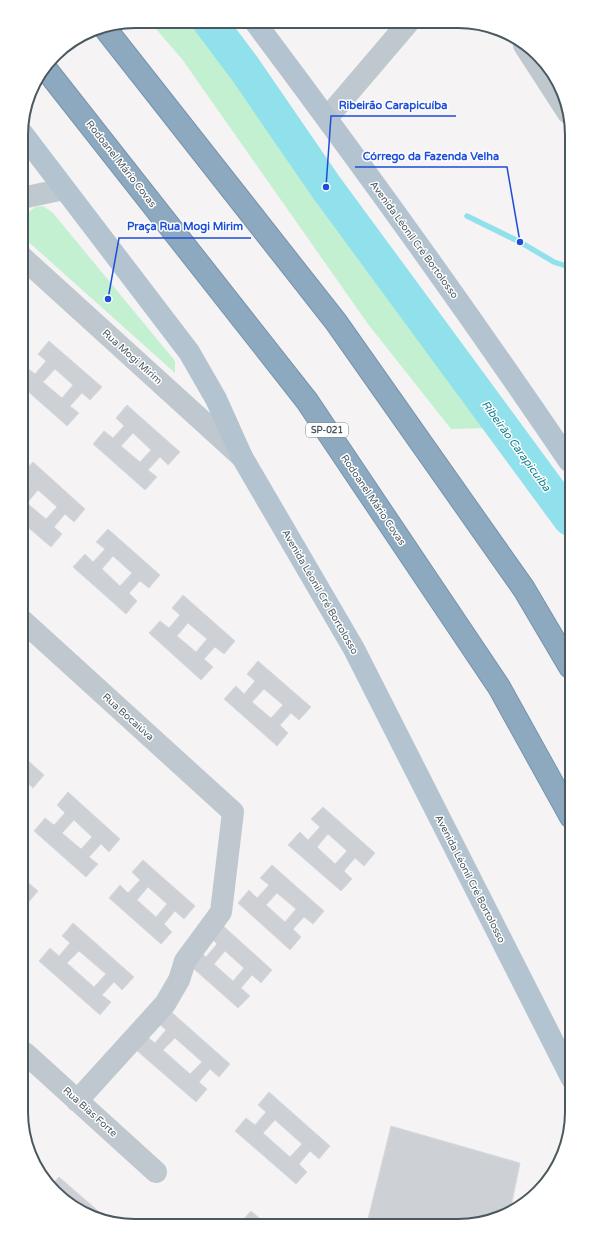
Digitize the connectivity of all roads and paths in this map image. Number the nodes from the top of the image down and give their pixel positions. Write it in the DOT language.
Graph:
graph roads {
  1 [pos="259,28"];
  2 [pos="404,28"];
  3 [pos="108,32"];
  4 [pos="532,57"];
  5 [pos="49,73"];
  6 [pos="558,98"];
  7 [pos="326,118"];
  8 [pos="28,141"];
  9 [pos="64,189"];
  10 [pos="28,197"];
  11 [pos="28,262"];
  12 [pos="565,455"];
  13 [pos="242,457"];
  14 [pos="28,626"];
  15 [pos="565,659"];
  16 [pos="565,806"];
  17 [pos="28,1056"];
  18 [pos="565,1065"];
  19 [pos="78,1101"];
  20 [pos="156,1172"];
  1 -- 7 [label="main road, Avenida Léonil Cré Bortolosso"];
  2 -- 7 [label="street"];
  3 -- 15 [label="highway"];
  4 -- 6 [label="street"];
  5 -- 16 [label="highway, Rodoanel Mário Covas / SP-021"];
  7 -- 12 [label="main road, Avenida Léonil Cré Bortolosso"];
  8 -- 9 [label="main road, Avenida Léonil Cré Bortolosso"];
  9 -- 10 [label="street"];
  9 -- 13 [label="main road, Avenida Léonil Cré Bortolosso"];
  11 -- 13 [label="street, Rua Mogi Mirim"];
  13 -- 18 [label="main road, Avenida Léonil Cré Bortolosso"];
  14 -- 19 [label="street, Rua Bocaiúva"];
  17 -- 19 [label="street, Rua Bias Forte"];
  19 -- 20 [label="street, Rua Bias Forte"];
}
